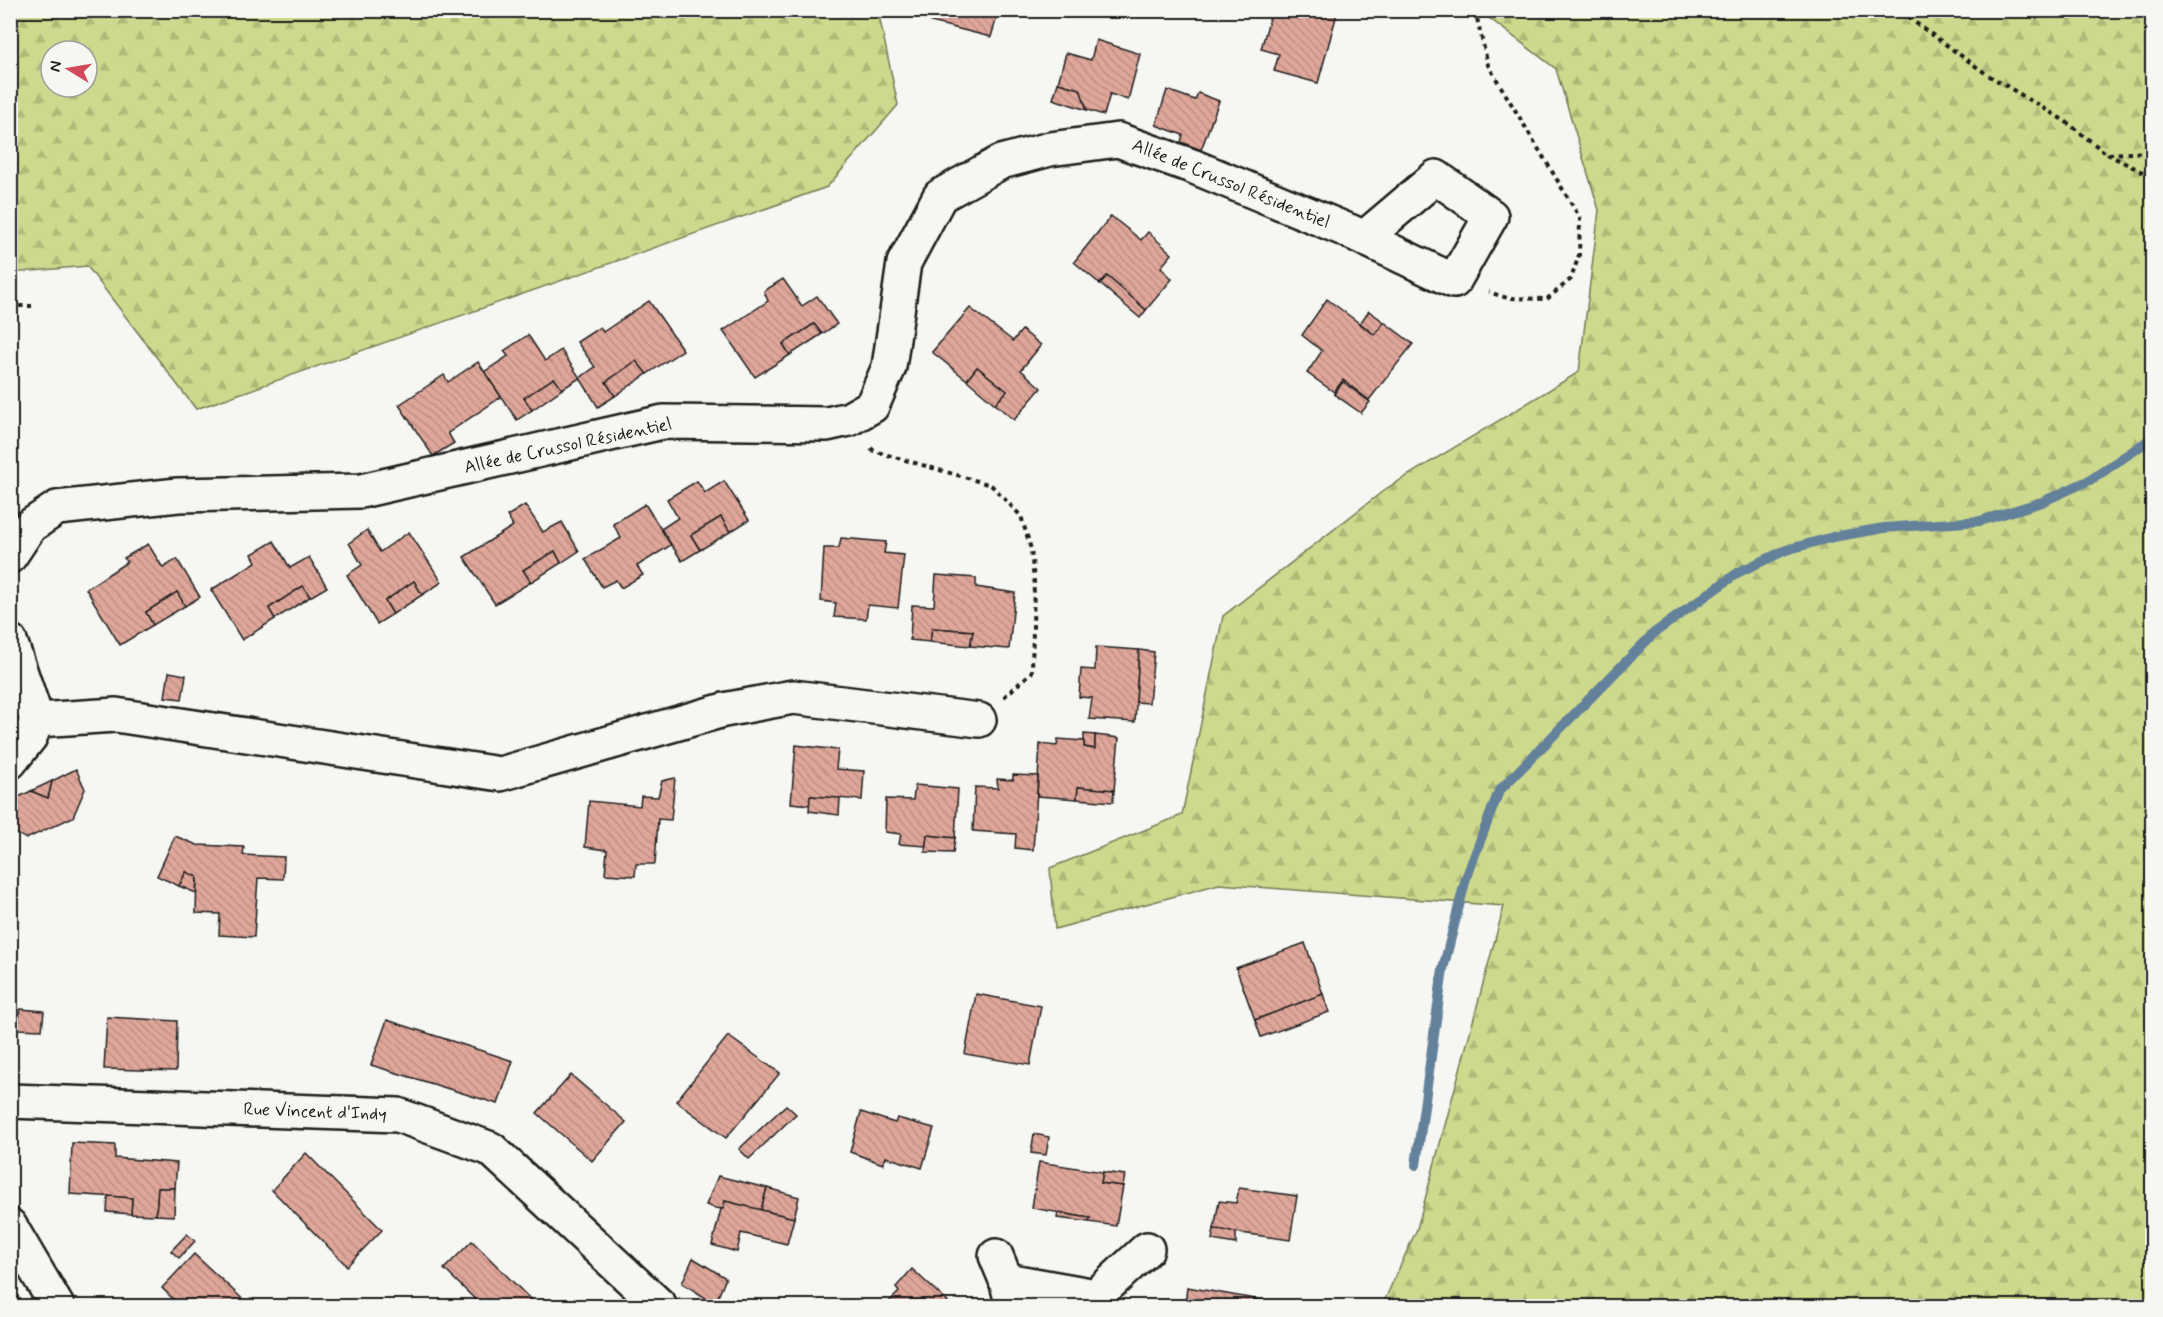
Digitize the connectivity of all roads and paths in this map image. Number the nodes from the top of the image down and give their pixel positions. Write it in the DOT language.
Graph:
graph roads {
  1 [pos="1475,10"];
  2 [pos="1903,10"];
  3 [pos="2152,152"];
  4 [pos="2107,154"];
  5 [pos="2152,177"];
  6 [pos="1364,238"];
  7 [pos="1454,281"];
  8 [pos="10,306"];
  9 [pos="32,306"];
  10 [pos="849,419"];
  11 [pos="10,556"];
  12 [pos="10,641"];
  13 [pos="37,720"];
  14 [pos="979,720"];
  15 [pos="10,762"];
  16 [pos="10,1101"];
  17 [pos="10,1226"];
  18 [pos="1147,1249"];
  19 [pos="1005,1281"];
  20 [pos="57,1306"];
  21 [pos="660,1306"];
  1 -- 7 [label="path"];
  2 -- 4 [label="path"];
  3 -- 4 [label="path"];
  4 -- 5 [label="path"];
  6 -- 7 [label="street, Allée de Crussol Résidentiel"];
  6 -- 7 [label="street"];
  6 -- 10 [label="street, Allée de Crussol Résidentiel"];
  8 -- 9 [label="path"];
  10 -- 11 [label="street, Allée de Crussol Résidentiel"];
  10 -- 14 [label="path"];
  12 -- 13 [label="street"];
  13 -- 14 [label="street"];
  13 -- 15 [label="street"];
  16 -- 21 [label="street, Rue Vincent d'Indy"];
  17 -- 20 [label="street"];
  18 -- 19 [label="street"];
}
